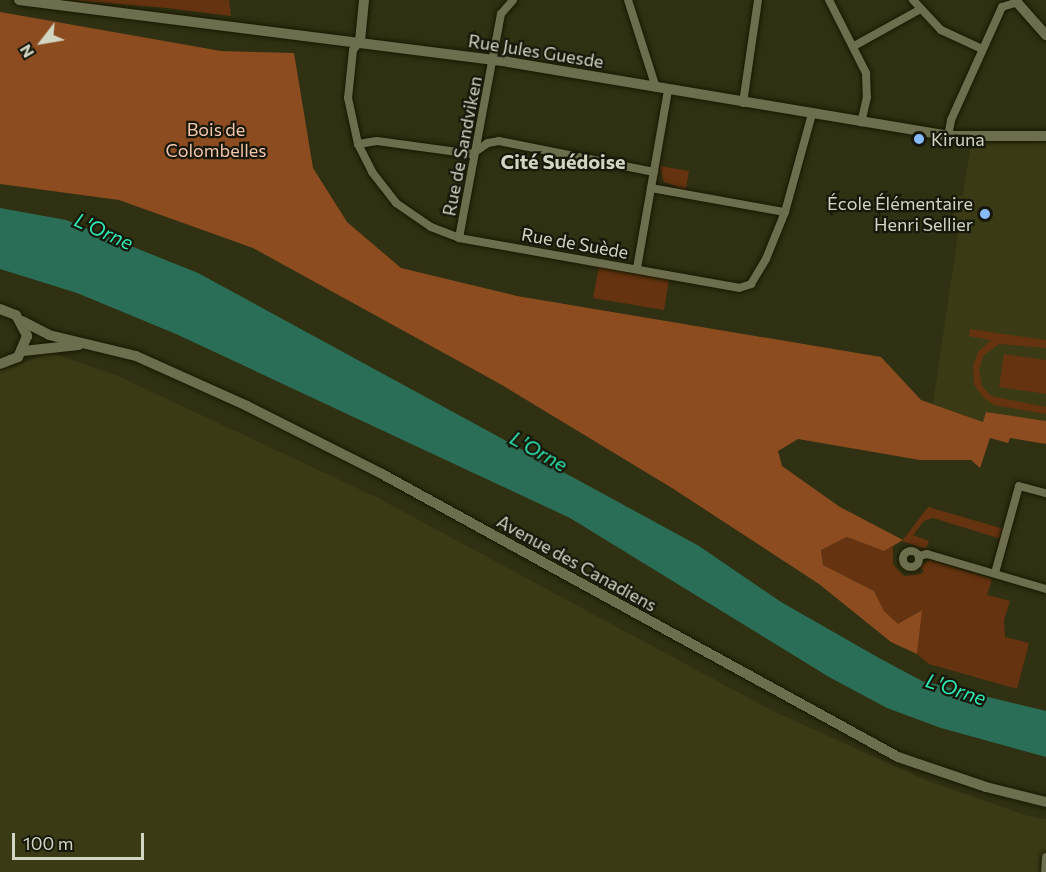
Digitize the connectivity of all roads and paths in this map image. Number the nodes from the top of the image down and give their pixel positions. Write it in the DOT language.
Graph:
graph roads {
  1 [pos="20,0"];
  2 [pos="364,0"];
  3 [pos="513,0"];
  4 [pos="628,0"];
  5 [pos="758,0"];
  6 [pos="829,0"];
  7 [pos="913,0"];
  8 [pos="1018,1"];
  9 [pos="918,9"];
  10 [pos="1046,36"];
  11 [pos="360,41"];
  12 [pos="854,46"];
  13 [pos="982,49"];
  14 [pos="494,60"];
  15 [pos="656,88"];
  16 [pos="668,90"];
  17 [pos="743,103"];
  18 [pos="812,114"];
  19 [pos="861,122"];
  20 [pos="948,136"];
  21 [pos="1046,136"];
  22 [pos="358,144"];
  23 [pos="478,147"];
  24 [pos="654,172"];
  25 [pos="651,188"];
  26 [pos="785,212"];
  27 [pos="459,238"];
  28 [pos="637,268"];
  29 [pos="0,309"];
  30 [pos="22,321"];
  31 [pos="95,345"];
  32 [pos="23,351"];
  33 [pos="0,364"];
  34 [pos="1046,493"];
  35 [pos="919,556"];
  36 [pos="995,573"];
  37 [pos="1046,589"];
  38 [pos="1046,802"];
  39 [pos="1046,857"];
  40 [pos="1045,872"];
  1 -- 11 [label="street, Rue Jules Guesde"];
  2 -- 11 [label="street"];
  3 -- 14 [label="street, Rue de Sandviken"];
  4 -- 15 [label="street"];
  5 -- 17 [label="street"];
  6 -- 12 [label="street"];
  7 -- 9 [label="street"];
  8 -- 10 [label="street"];
  8 -- 13 [label="street"];
  9 -- 12 [label="street"];
  9 -- 13 [label="street"];
  11 -- 14 [label="street, Rue Jules Guesde"];
  11 -- 22 [label="street, Rue de Suède"];
  12 -- 19 [label="street"];
  13 -- 20 [label="street"];
  14 -- 15 [label="street, Rue Jules Guesde"];
  14 -- 23 [label="street, Rue de Sandviken"];
  15 -- 16 [label="street, Rue Jules Guesde"];
  16 -- 17 [label="street, Rue Jules Guesde"];
  16 -- 24 [label="street"];
  17 -- 18 [label="street, Rue Jules Guesde"];
  18 -- 19 [label="street, Rue Jules Guesde"];
  18 -- 26 [label="street, Rue de Suède"];
  19 -- 20 [label="street, Rue Jules Guesde"];
  20 -- 21 [label="street, Rue Jules Guesde"];
  22 -- 23 [label="street"];
  22 -- 27 [label="street, Rue de Suède"];
  23 -- 24 [label="street"];
  23 -- 27 [label="street, Rue de Sandviken"];
  24 -- 25 [label="street"];
  25 -- 26 [label="street"];
  25 -- 28 [label="street"];
  26 -- 28 [label="street, Rue de Suède"];
  27 -- 28 [label="street, Rue de Suède"];
  29 -- 30 [label="street, Avenue des Canadiens"];
  30 -- 31 [label="street, Avenue des Canadiens"];
  30 -- 32 [label="street"];
  31 -- 32 [label="street, Avenue des Canadiens"];
  31 -- 38 [label="street, Avenue des Canadiens"];
  32 -- 33 [label="street"];
  34 -- 36 [label="street"];
  35 -- 36 [label="street"];
  36 -- 37 [label="street"];
  39 -- 40 [label="street"];
}
